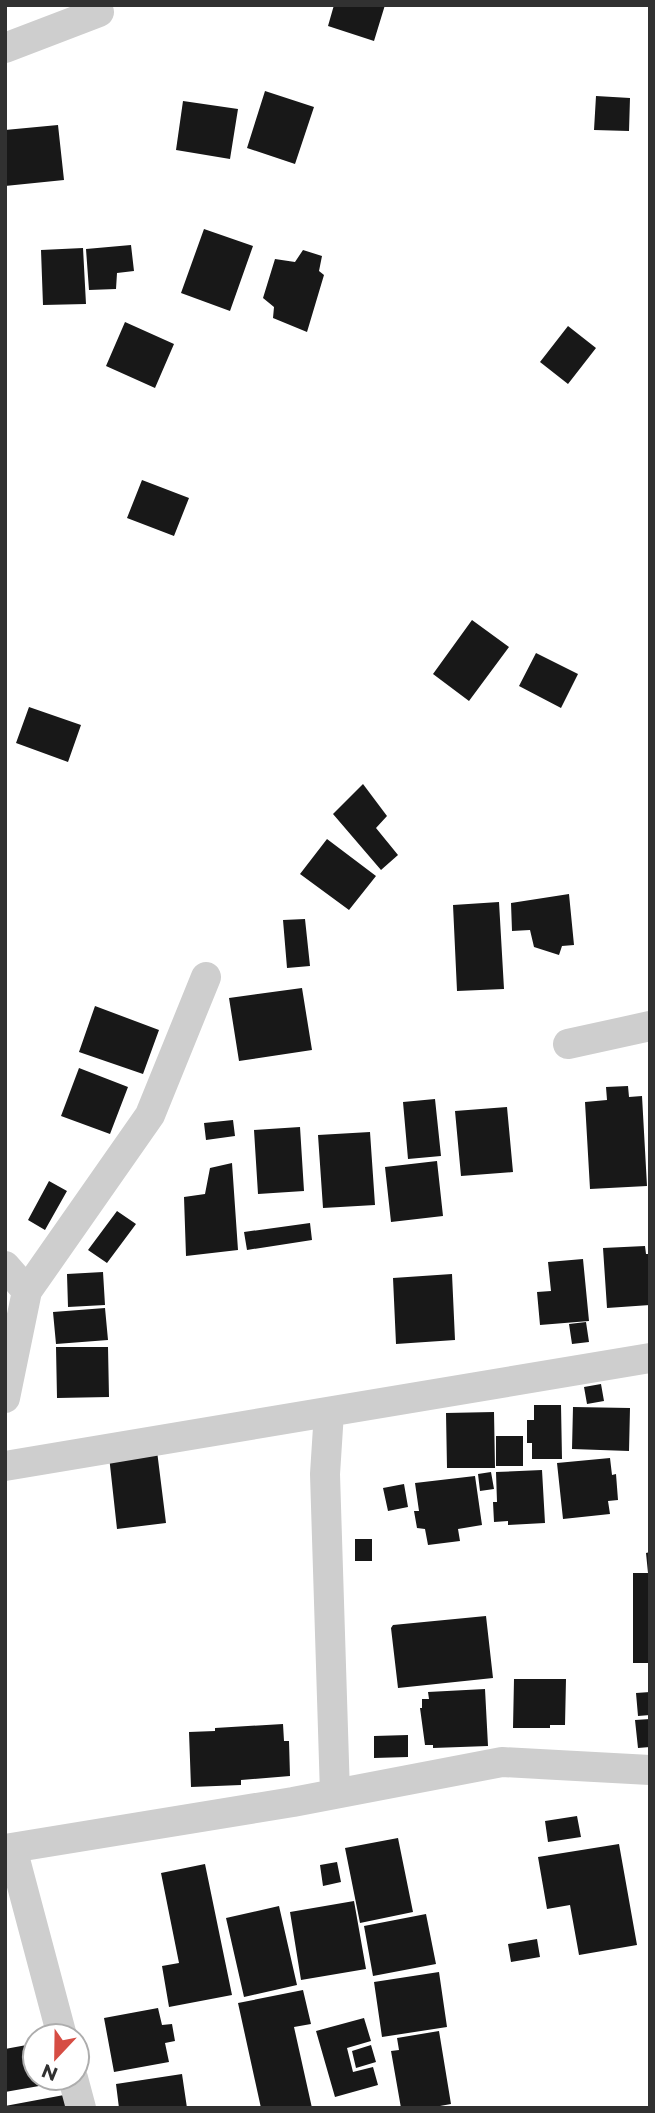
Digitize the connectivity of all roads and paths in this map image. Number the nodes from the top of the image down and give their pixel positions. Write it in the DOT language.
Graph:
graph roads {
  1 [pos="99,12"];
  2 [pos="5,48"];
  3 [pos="206,978"];
  4 [pos="650,1026"];
  5 [pos="568,1044"];
  6 [pos="5,1266"];
  7 [pos="27,1291"];
  8 [pos="650,1359"];
  9 [pos="5,1398"];
  10 [pos="329,1412"];
  11 [pos="5,1466"];
  12 [pos="650,1770"];
  13 [pos="335,1794"];
  14 [pos="9,1848"];
  15 [pos="58,2022"];
  1 -- 2 [label="street"];
  3 -- 7 [label="street"];
  4 -- 5 [label="street"];
  6 -- 7 [label="street"];
  7 -- 9 [label="street"];
  8 -- 10 [label="street"];
  10 -- 11 [label="street"];
  10 -- 13 [label="street"];
  12 -- 13 [label="street"];
  13 -- 14 [label="street"];
  14 -- 15 [label="street"];
}
